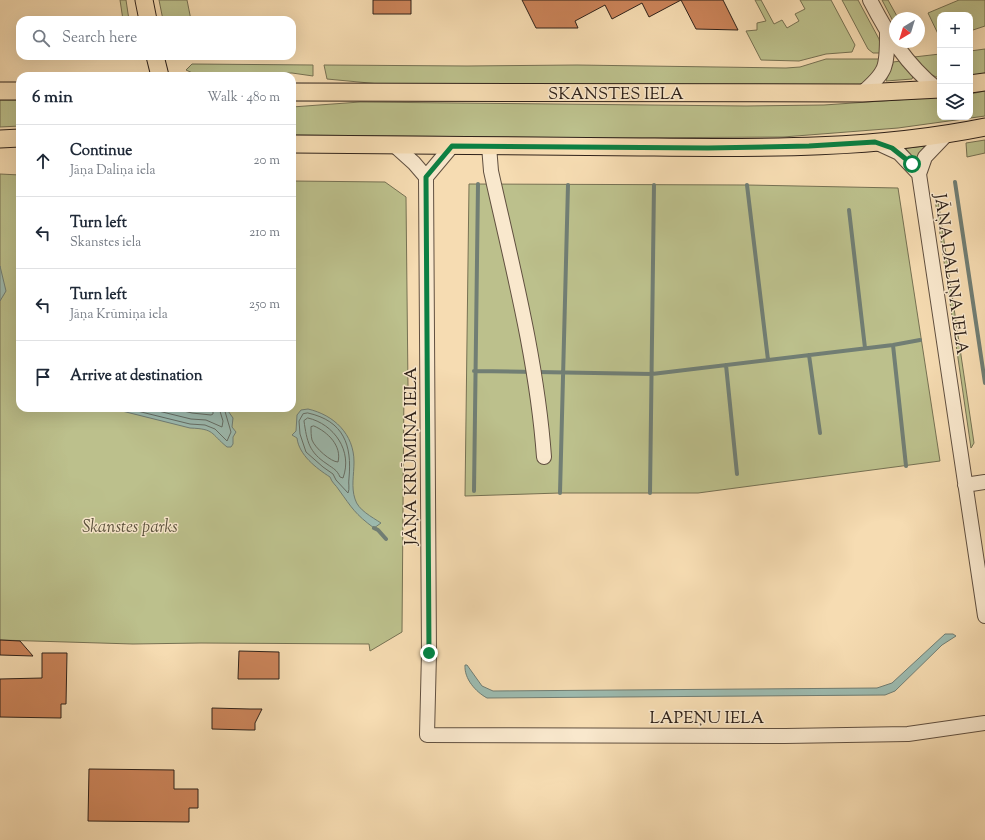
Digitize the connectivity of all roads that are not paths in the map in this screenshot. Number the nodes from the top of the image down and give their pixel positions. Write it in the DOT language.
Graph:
graph roads {
  1 [pos="144,0"];
  2 [pos="870,0"];
  3 [pos="147,16"];
  4 [pos="886,32"];
  5 [pos="156,60"];
  6 [pos="159,72"];
  7 [pos="985,82"];
  8 [pos="973,84"];
  9 [pos="937,88"];
  10 [pos="937,89"];
  11 [pos="0,91"];
  12 [pos="16,91"];
  13 [pos="296,92"];
  14 [pos="862,93"];
  15 [pos="985,127"];
  16 [pos="947,134"];
  17 [pos="16,138"];
  18 [pos="0,139"];
  19 [pos="875,142"];
  20 [pos="296,144"];
  21 [pos="394,145"];
  22 [pos="452,146"];
  23 [pos="489,146"];
  24 [pos="919,174"];
  25 [pos="426,177"];
  26 [pos="544,457"];
  27 [pos="985,482"];
  28 [pos="965,485"];
  29 [pos="985,616"];
  30 [pos="985,723"];
  31 [pos="427,735"];
  1 -- 3 [label="main road"];
  2 -- 4 [label="street"];
  4 -- 9 [label="street"];
  4 -- 14 [label="street"];
  5 -- 6 [label="main road"];
  7 -- 8 [label="main road"];
  10 -- 14 [label="main road, SKANSTES IELA"];
  11 -- 12 [label="main road"];
  13 -- 14 [label="main road, SKANSTES IELA"];
  15 -- 16 [label="main road"];
  16 -- 19 [label="main road"];
  16 -- 24 [label="street, JĀŅA DALIŅA IELA"];
  17 -- 18 [label="main road"];
  19 -- 23 [label="main road"];
  19 -- 24 [label="street, JĀŅA DALIŅA IELA"];
  20 -- 21 [label="main road"];
  21 -- 22 [label="main road"];
  21 -- 25 [label="street"];
  22 -- 23 [label="main road"];
  22 -- 25 [label="street"];
  23 -- 26 [label="street"];
  24 -- 28 [label="street, JĀŅA DALIŅA IELA"];
  25 -- 31 [label="street, JĀŅA KRŪMIŅA IELA"];
  27 -- 28 [label="street"];
  28 -- 29 [label="street, JĀŅA DALIŅA IELA"];
  30 -- 31 [label="street, LAPEŅU IELA"];
}
